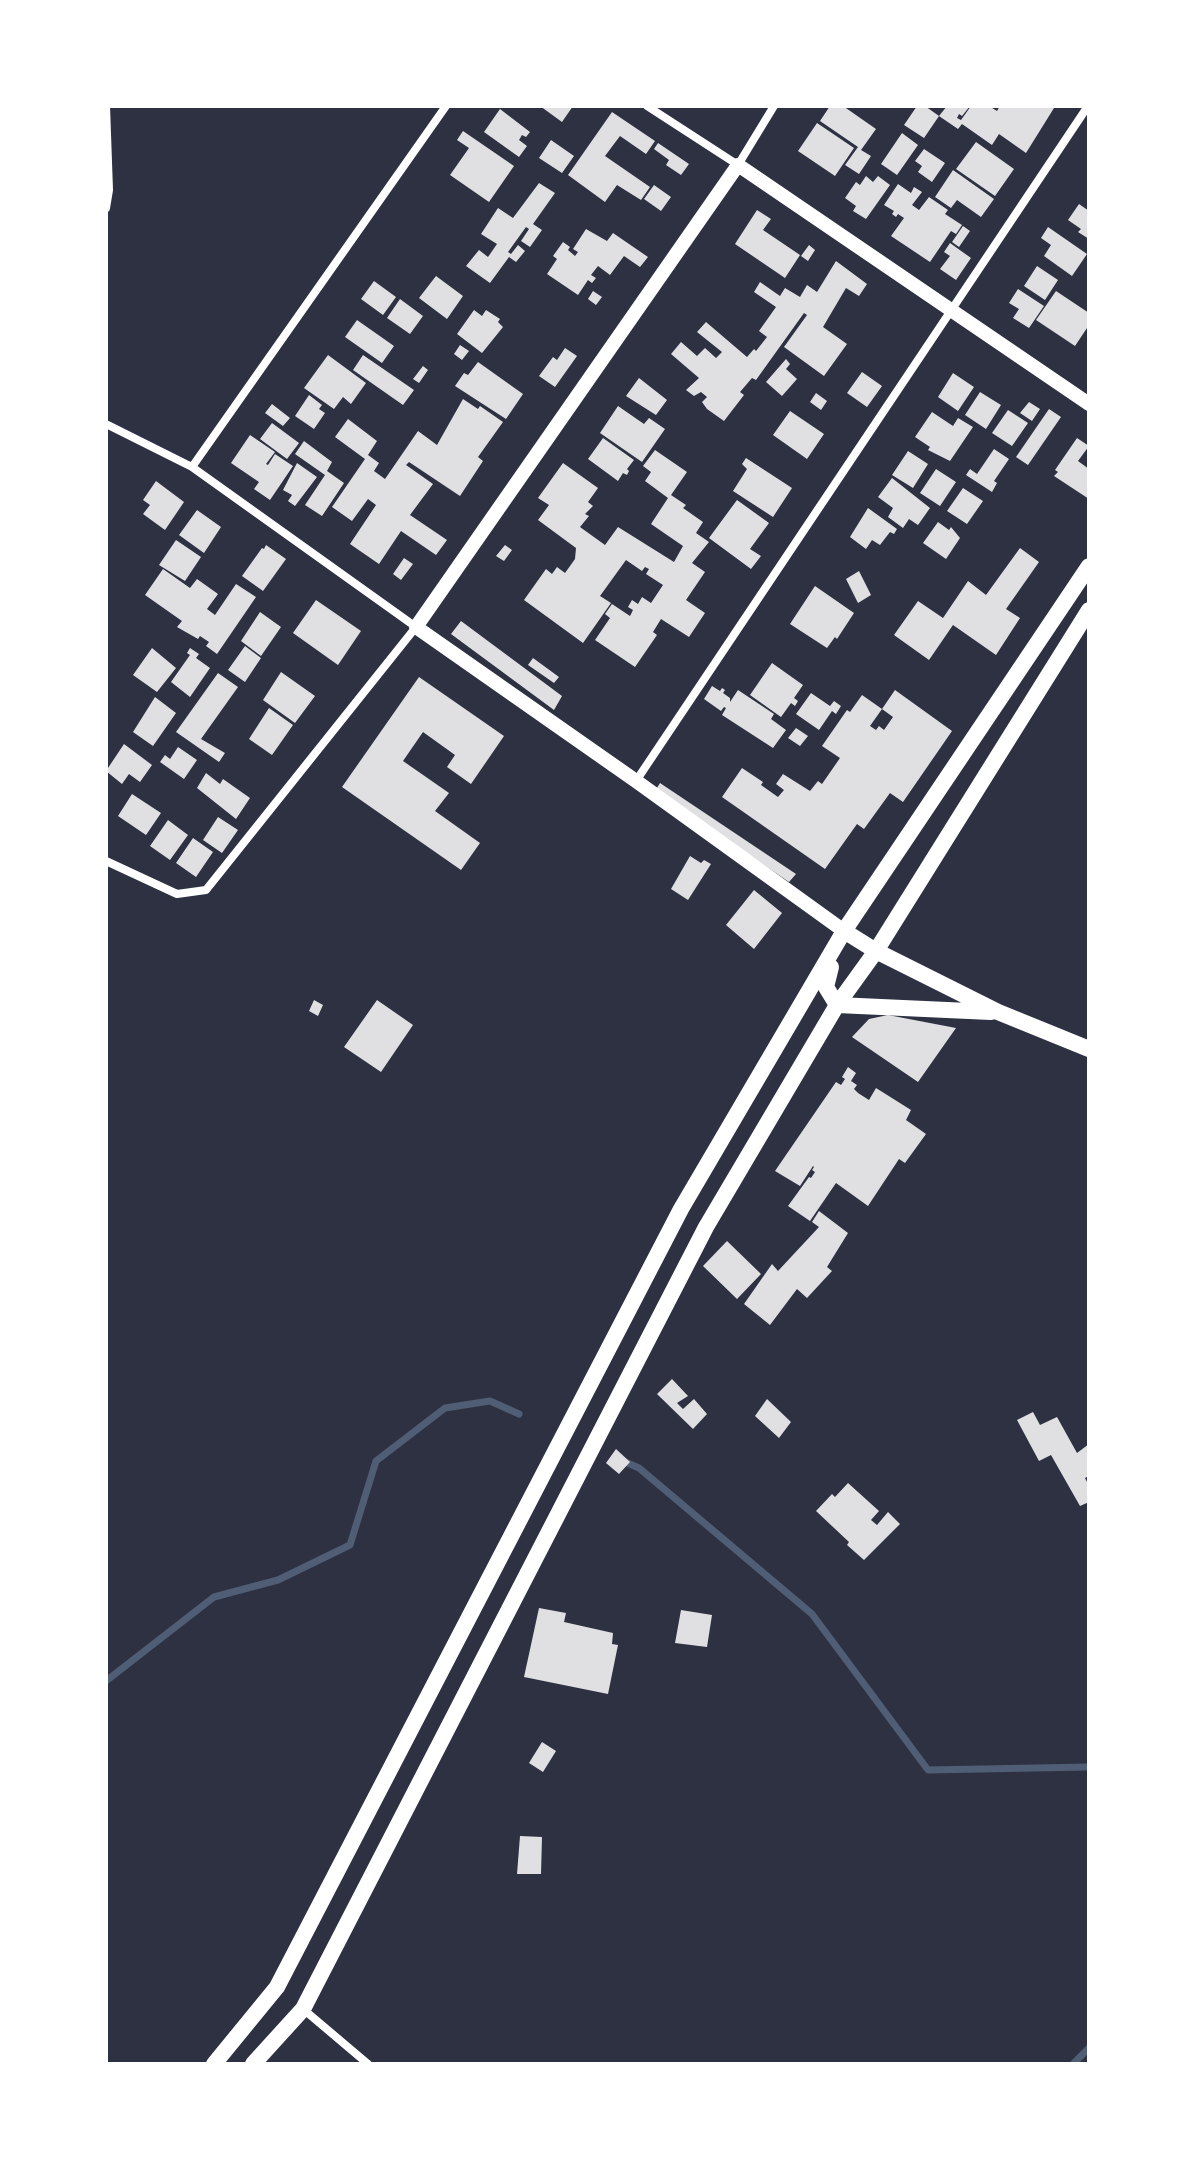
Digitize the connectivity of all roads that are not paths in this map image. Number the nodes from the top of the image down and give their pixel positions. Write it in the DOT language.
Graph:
graph roads {
  1 [pos="106,106"];
  2 [pos="446,106"];
  3 [pos="647,106"];
  4 [pos="774,106"];
  5 [pos="1088,106"];
  6 [pos="738,165"];
  7 [pos="106,208"];
  8 [pos="952,312"];
  9 [pos="1089,404"];
  10 [pos="106,424"];
  11 [pos="192,467"];
  12 [pos="1089,566"];
  13 [pos="1089,610"];
  14 [pos="416,627"];
  15 [pos="636,781"];
  16 [pos="106,861"];
  17 [pos="844,931"];
  18 [pos="876,951"];
  19 [pos="837,1005"];
  20 [pos="998,1012"];
  21 [pos="1089,1049"];
  22 [pos="303,2009"];
  23 [pos="214,2064"];
  24 [pos="253,2064"];
  25 [pos="368,2064"];
  1 -- 7 [label="street"];
  2 -- 11 [label="street"];
  3 -- 6 [label="street"];
  4 -- 6 [label="street"];
  5 -- 8 [label="street"];
  6 -- 8 [label="street"];
  6 -- 14 [label="street"];
  8 -- 9 [label="street"];
  8 -- 15 [label="street"];
  10 -- 11 [label="street"];
  11 -- 14 [label="street"];
  12 -- 17 [label="main road"];
  13 -- 18 [label="main road"];
  14 -- 15 [label="street"];
  14 -- 16 [label="street"];
  15 -- 17 [label="street"];
  17 -- 18 [label="main road"];
  17 -- 19 [label="main road"];
  17 -- 23 [label="main road"];
  18 -- 19 [label="main road"];
  18 -- 20 [label="main road"];
  19 -- 20 [label="main road"];
  19 -- 22 [label="main road"];
  20 -- 21 [label="main road"];
  22 -- 24 [label="main road"];
  22 -- 25 [label="street"];
}
